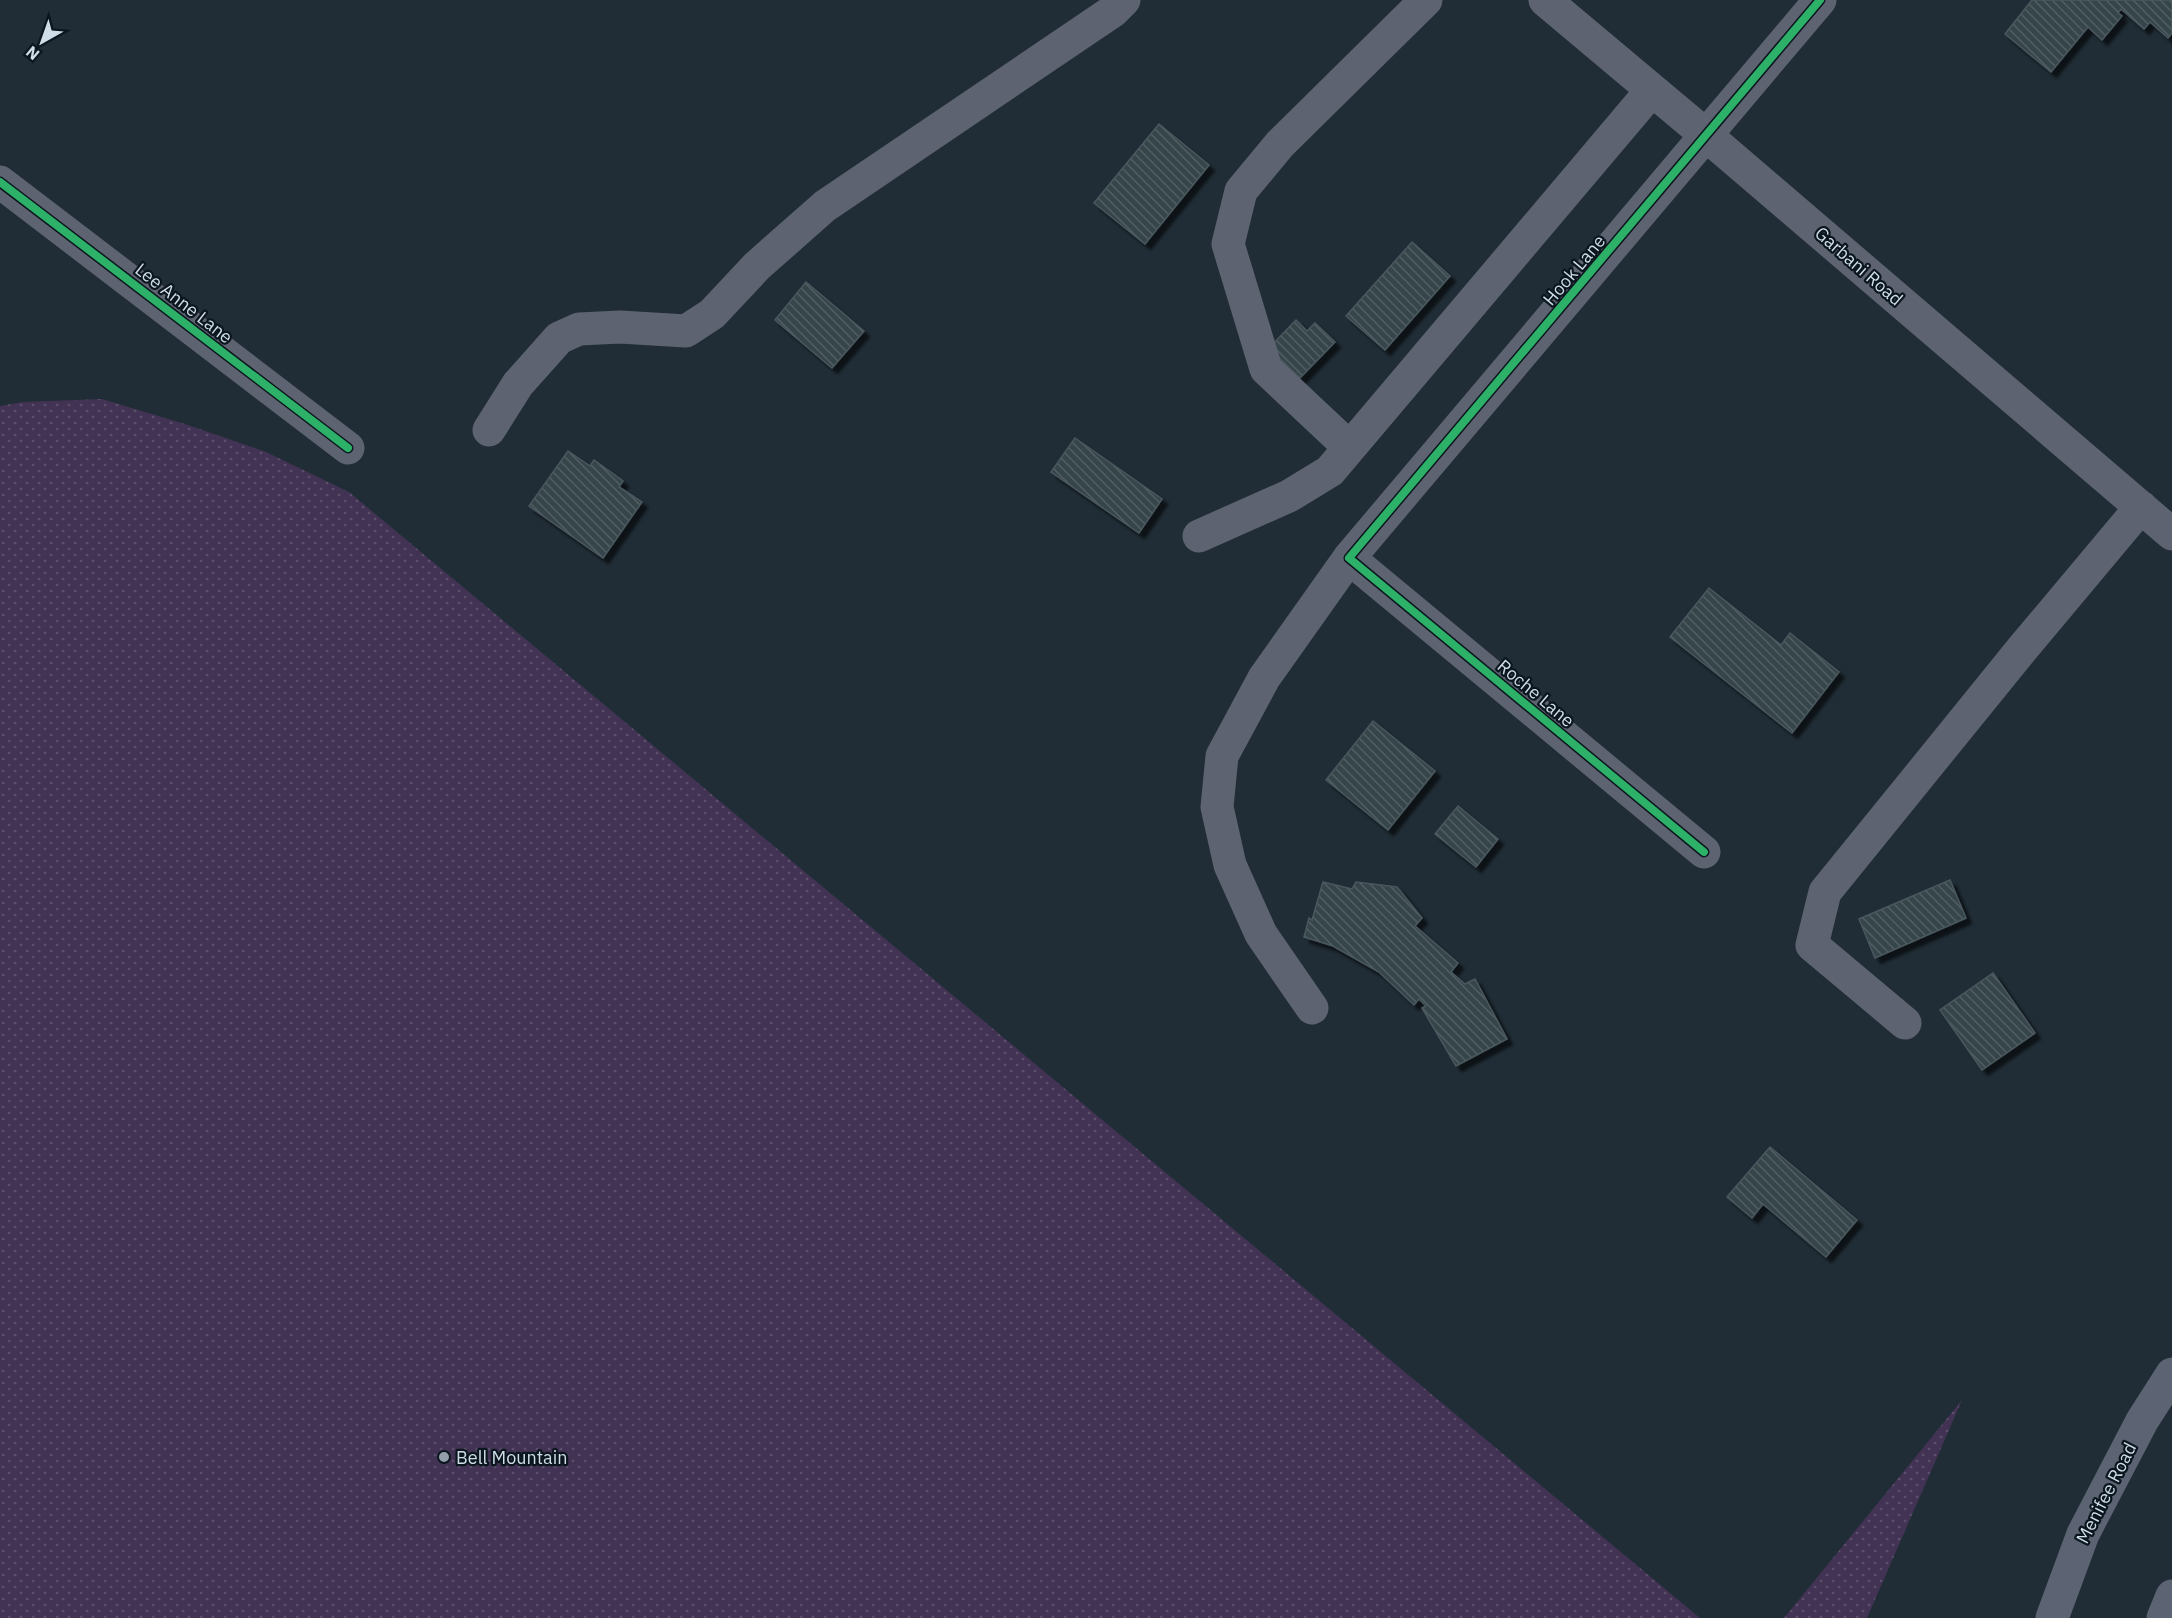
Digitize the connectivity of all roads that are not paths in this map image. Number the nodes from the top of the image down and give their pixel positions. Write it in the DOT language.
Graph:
graph roads {
  1 [pos="1124,0"];
  2 [pos="1426,0"];
  3 [pos="1545,0"];
  4 [pos="1820,0"];
  5 [pos="1652,90"];
  6 [pos="1707,136"];
  7 [pos="0,182"];
  8 [pos="489,430"];
  9 [pos="1349,447"];
  10 [pos="348,448"];
  11 [pos="2141,507"];
  12 [pos="2172,534"];
  13 [pos="1199,536"];
  14 [pos="1349,558"];
  15 [pos="1704,852"];
  16 [pos="1312,1008"];
  17 [pos="1905,1023"];
  18 [pos="2172,1374"];
  19 [pos="2172,1596"];
  20 [pos="2052,1618"];
  21 [pos="2163,1618"];
  1 -- 8 [label="street"];
  2 -- 9 [label="street"];
  3 -- 5 [label="street, Garbani Road"];
  4 -- 6 [label="street, Hook Lane"];
  5 -- 6 [label="street, Garbani Road"];
  5 -- 9 [label="street"];
  6 -- 11 [label="street, Garbani Road"];
  6 -- 14 [label="street, Hook Lane"];
  7 -- 10 [label="street, Lee Anne Lane"];
  9 -- 13 [label="street"];
  11 -- 12 [label="street, Garbani Road"];
  11 -- 17 [label="street"];
  14 -- 15 [label="street, Roche Lane"];
  14 -- 16 [label="street, Hook Lane"];
  18 -- 20 [label="main road, Menifee Road"];
  19 -- 21 [label="main road"];
}
